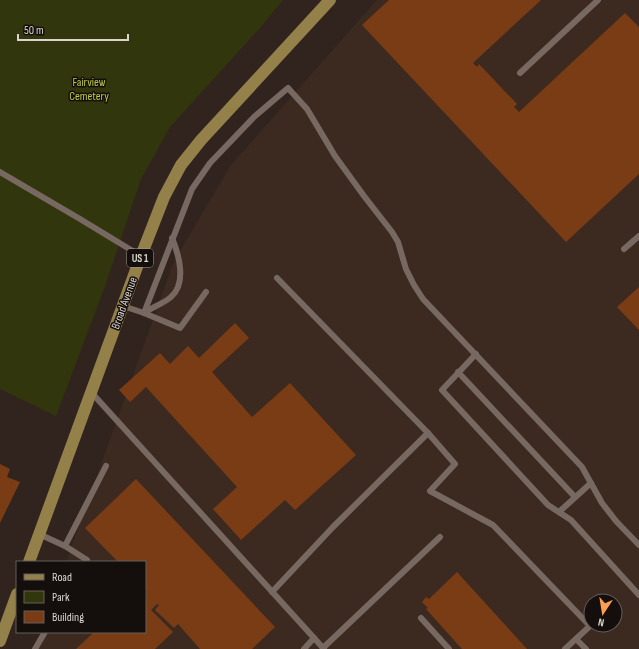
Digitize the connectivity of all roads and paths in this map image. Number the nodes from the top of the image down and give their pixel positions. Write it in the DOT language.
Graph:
graph roads {
  1 [pos="330,0"];
  2 [pos="598,0"];
  3 [pos="520,73"];
  4 [pos="0,172"];
  5 [pos="639,236"];
  6 [pos="172,238"];
  7 [pos="624,249"];
  8 [pos="141,256"];
  9 [pos="277,278"];
  10 [pos="206,292"];
  11 [pos="123,306"];
  12 [pos="144,312"];
  13 [pos="476,354"];
  14 [pos="458,372"];
  15 [pos="91,392"];
  16 [pos="428,434"];
  17 [pos="106,466"];
  18 [pos="591,483"];
  19 [pos="575,498"];
  20 [pos="559,512"];
  21 [pos="39,534"];
  22 [pos="440,537"];
  23 [pos="639,545"];
  24 [pos="65,546"];
  25 [pos="29,561"];
  26 [pos="86,561"];
  27 [pos="272,592"];
  28 [pos="639,595"];
  29 [pos="16,597"];
  30 [pos="421,618"];
  31 [pos="44,633"];
  32 [pos="314,638"];
  33 [pos="576,638"];
  34 [pos="0,641"];
  35 [pos="35,649"];
  36 [pos="304,649"];
  37 [pos="324,649"];
  38 [pos="449,649"];
  39 [pos="565,649"];
  40 [pos="586,649"];
  1 -- 8 [label="main road, Broad Avenue / US 1"];
  2 -- 3 [label="lane"];
  4 -- 8 [label="lane"];
  5 -- 7 [label="lane"];
  6 -- 12 [label="lane"];
  6 -- 12 [label="lane"];
  6 -- 13 [label="lane"];
  8 -- 11 [label="main road, Broad Avenue / US 1"];
  9 -- 16 [label="lane"];
  10 -- 12 [label="lane"];
  11 -- 12 [label="lane"];
  11 -- 15 [label="main road, Broad Avenue / US 1"];
  13 -- 14 [label="lane"];
  13 -- 18 [label="lane"];
  14 -- 19 [label="lane"];
  14 -- 20 [label="lane"];
  15 -- 21 [label="main road, Broad Avenue / US 1"];
  15 -- 27 [label="lane"];
  16 -- 27 [label="lane"];
  16 -- 33 [label="lane"];
  17 -- 24 [label="lane"];
  18 -- 19 [label="lane"];
  18 -- 23 [label="lane"];
  19 -- 20 [label="lane"];
  20 -- 28 [label="lane"];
  21 -- 24 [label="lane"];
  21 -- 25 [label="main road, Broad Avenue / US 1"];
  22 -- 37 [label="lane"];
  24 -- 26 [label="lane"];
  27 -- 32 [label="lane"];
  29 -- 34 [label="main road"];
  30 -- 38 [label="lane"];
  31 -- 35 [label="lane"];
  32 -- 36 [label="lane"];
  32 -- 37 [label="lane"];
  33 -- 39 [label="lane"];
  33 -- 40 [label="lane"];
}
